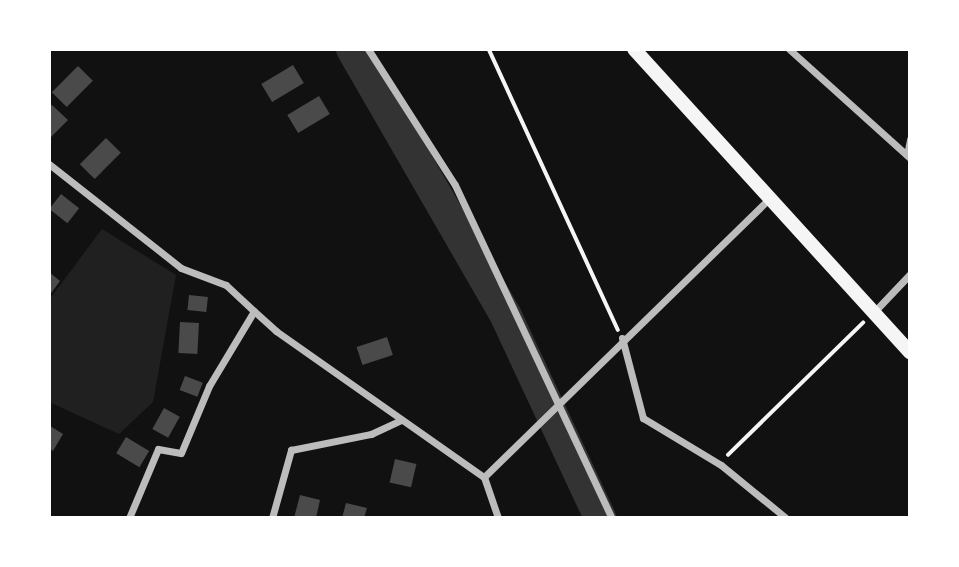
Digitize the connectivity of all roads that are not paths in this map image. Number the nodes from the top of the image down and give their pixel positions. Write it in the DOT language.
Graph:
graph roads {
  1 [pos="368,49"];
  2 [pos="634,49"];
  3 [pos="789,49"];
  4 [pos="910,139"];
  5 [pos="909,156"];
  6 [pos="49,164"];
  7 [pos="769,199"];
  8 [pos="910,274"];
  9 [pos="254,311"];
  10 [pos="874,312"];
  11 [pos="622,338"];
  12 [pos="910,352"];
  13 [pos="555,404"];
  14 [pos="401,420"];
  15 [pos="484,477"];
  16 [pos="129,518"];
  17 [pos="272,518"];
  18 [pos="498,518"];
  19 [pos="612,518"];
  20 [pos="786,518"];
  1 -- 13 [label="street"];
  2 -- 7 [label="main road"];
  3 -- 5 [label="street"];
  4 -- 5 [label="street"];
  6 -- 9 [label="street"];
  7 -- 10 [label="main road"];
  7 -- 11 [label="street"];
  8 -- 10 [label="street"];
  9 -- 14 [label="street"];
  9 -- 16 [label="street"];
  10 -- 12 [label="main road"];
  11 -- 13 [label="street"];
  11 -- 20 [label="street"];
  13 -- 15 [label="street"];
  13 -- 19 [label="street"];
  14 -- 15 [label="street"];
  14 -- 17 [label="street"];
  15 -- 18 [label="street"];
}
